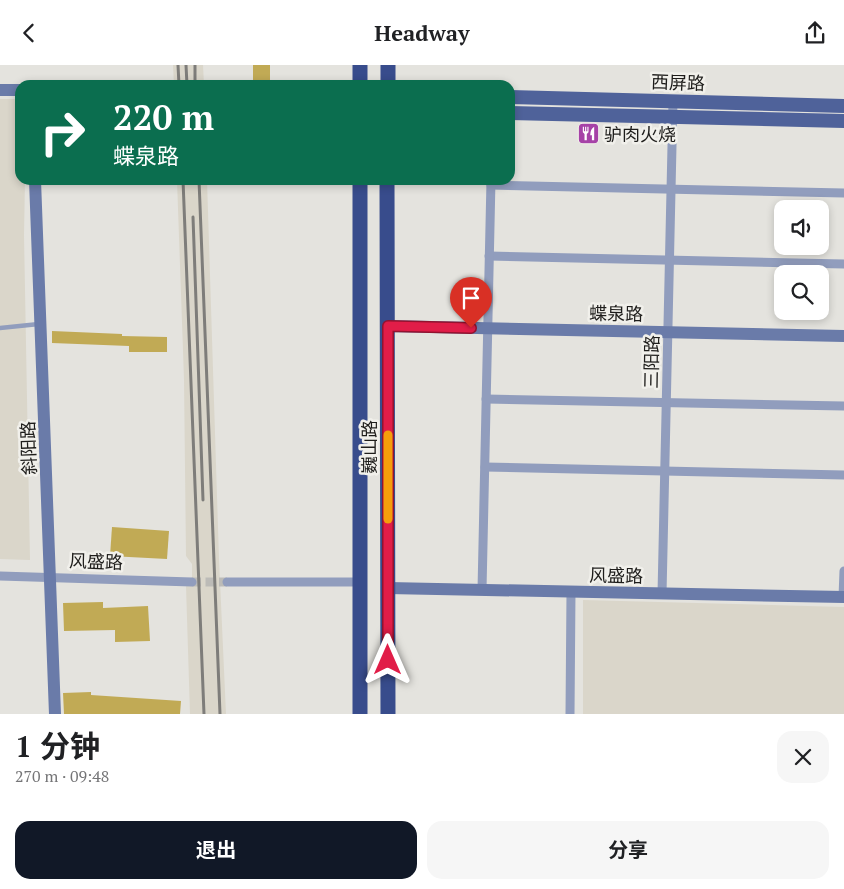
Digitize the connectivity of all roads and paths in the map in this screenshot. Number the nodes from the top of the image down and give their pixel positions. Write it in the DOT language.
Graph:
graph roads {
  1 [pos="360,65"];
  2 [pos="388,65"];
  3 [pos="360,80"];
  4 [pos="388,80"];
  5 [pos="0,83"];
  6 [pos="11,90"];
  7 [pos="515,97"];
  8 [pos="673,101"];
  9 [pos="844,105"];
  10 [pos="515,113"];
  11 [pos="673,117"];
  12 [pos="844,121"];
  13 [pos="515,184"];
  14 [pos="36,185"];
  15 [pos="360,185"];
  16 [pos="387,185"];
  17 [pos="491,185"];
  18 [pos="671,189"];
  19 [pos="844,193"];
  20 [pos="489,256"];
  21 [pos="669,260"];
  22 [pos="844,264"];
  23 [pos="41,324"];
  24 [pos="388,326"];
  25 [pos="0,328"];
  26 [pos="488,328"];
  27 [pos="668,332"];
  28 [pos="844,336"];
  29 [pos="486,399"];
  30 [pos="666,403"];
  31 [pos="844,407"];
  32 [pos="485,467"];
  33 [pos="664,471"];
  34 [pos="844,475"];
  35 [pos="844,571"];
  36 [pos="0,576"];
  37 [pos="50,577"];
  38 [pos="192,582"];
  39 [pos="227,582"];
  40 [pos="360,582"];
  41 [pos="388,588"];
  42 [pos="482,590"];
  43 [pos="571,592"];
  44 [pos="662,593"];
  45 [pos="844,597"];
  46 [pos="55,714"];
  47 [pos="360,714"];
  48 [pos="388,714"];
  49 [pos="570,714"];
  1 -- 3 [label="highway"];
  2 -- 4 [label="highway"];
  5 -- 6 [label="lane"];
  7 -- 8 [label="main road, 西屏路"];
  8 -- 9 [label="main road, 西屏路"];
  8 -- 11 [label="street, 三阳路"];
  10 -- 11 [label="main road, 西屏路"];
  11 -- 12 [label="main road, 西屏路"];
  11 -- 18 [label="street, 三阳路"];
  13 -- 18 [label="street"];
  14 -- 23 [label="street, 斜阳路"];
  15 -- 40 [label="highway, 巍山路"];
  16 -- 24 [label="highway, 巍山路"];
  17 -- 20 [label="street"];
  18 -- 19 [label="street"];
  18 -- 21 [label="street, 三阳路"];
  20 -- 21 [label="street"];
  20 -- 26 [label="street"];
  21 -- 22 [label="street"];
  21 -- 27 [label="street, 三阳路"];
  23 -- 25 [label="lane"];
  23 -- 37 [label="street, 斜阳路"];
  24 -- 26 [label="street, 蝶泉路"];
  24 -- 41 [label="highway, 巍山路"];
  26 -- 27 [label="street, 蝶泉路"];
  26 -- 29 [label="street"];
  27 -- 28 [label="street, 蝶泉路"];
  27 -- 30 [label="street, 三阳路"];
  29 -- 30 [label="street"];
  29 -- 32 [label="street"];
  30 -- 31 [label="street"];
  30 -- 33 [label="street, 三阳路"];
  32 -- 33 [label="street"];
  32 -- 42 [label="street"];
  33 -- 34 [label="street"];
  33 -- 44 [label="street, 三阳路"];
  35 -- 45 [label="street"];
  36 -- 37 [label="street, 风盛路"];
  37 -- 38 [label="street, 风盛路"];
  37 -- 46 [label="street, 斜阳路"];
  39 -- 40 [label="street"];
  40 -- 41 [label="highway"];
  40 -- 47 [label="highway, 巍山路"];
  41 -- 42 [label="street, 风盛路"];
  41 -- 48 [label="highway, 巍山路"];
  42 -- 43 [label="street, 风盛路"];
  43 -- 44 [label="street, 风盛路"];
  43 -- 49 [label="street"];
  44 -- 45 [label="street, 风盛路"];
}
